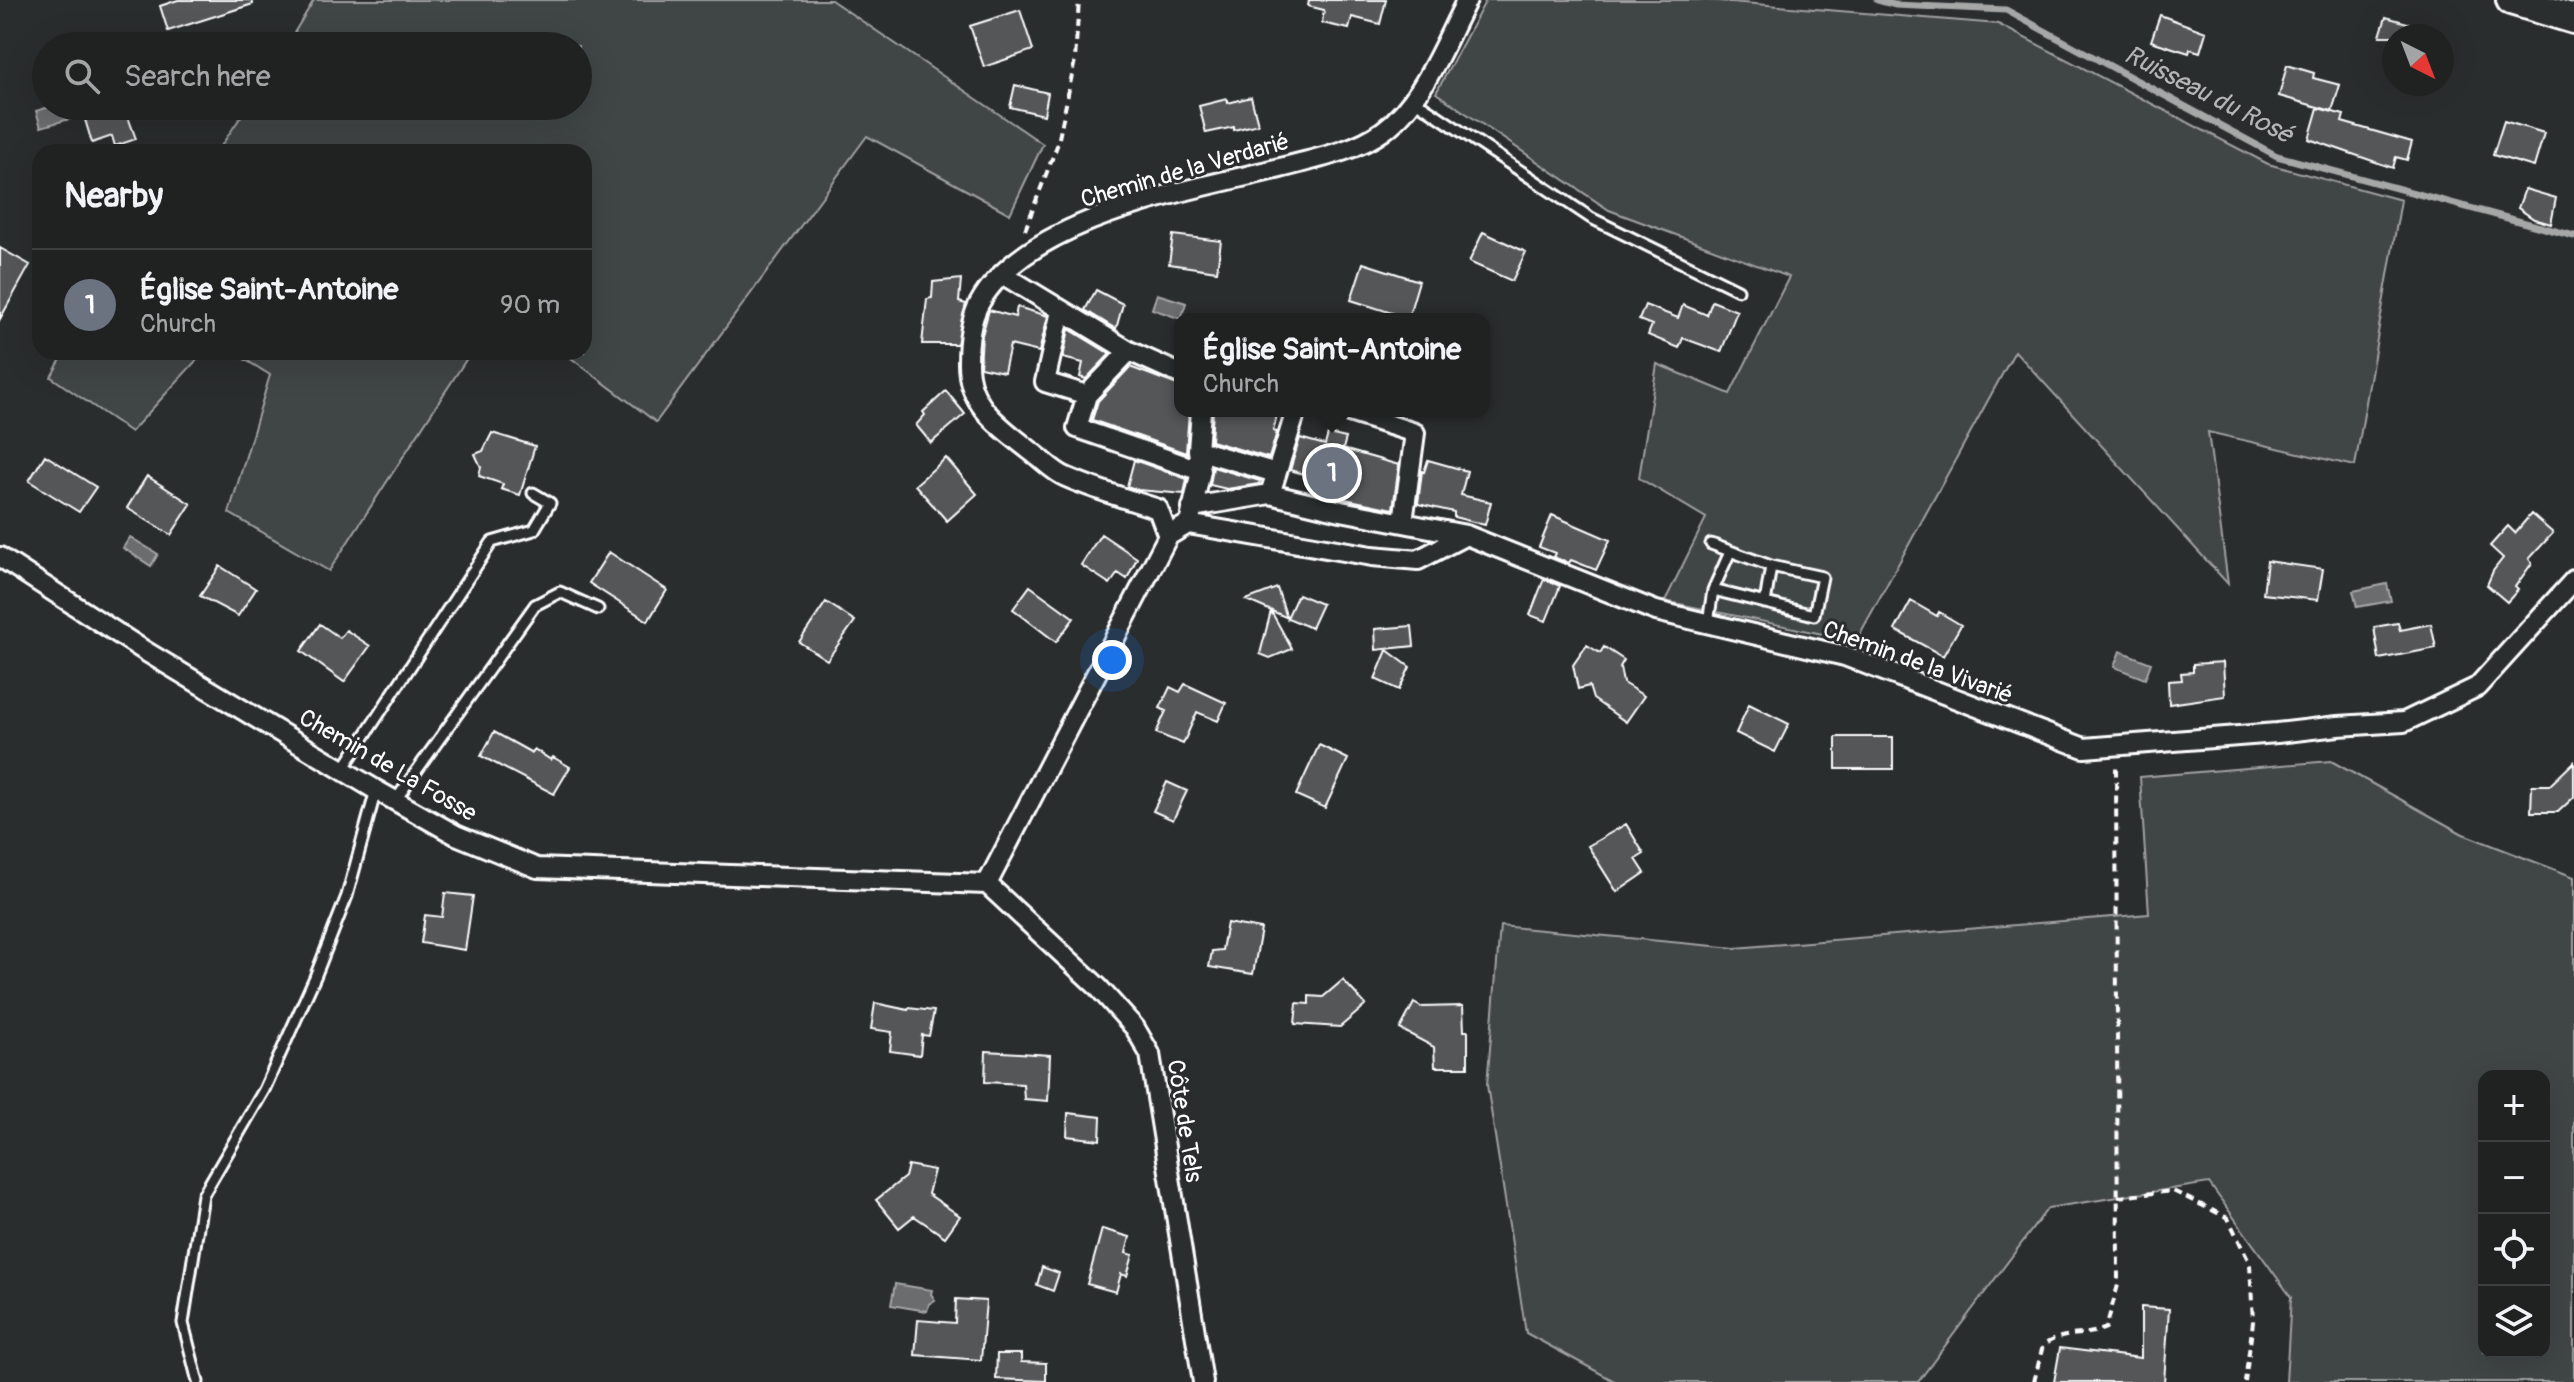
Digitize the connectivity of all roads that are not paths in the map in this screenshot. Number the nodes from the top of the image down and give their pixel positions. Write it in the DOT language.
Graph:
graph roads {
  1 [pos="1467,0"];
  2 [pos="2511,0"];
  3 [pos="2574,19"];
  4 [pos="1414,100"];
  5 [pos="1002,274"];
  6 [pos="1738,290"];
  7 [pos="1061,311"];
  8 [pos="1129,351"];
  9 [pos="1174,371"];
  10 [pos="1087,395"];
  11 [pos="1201,417"];
  12 [pos="1294,417"];
  13 [pos="1365,417"];
  14 [pos="1198,450"];
  15 [pos="1201,471"];
  16 [pos="1276,473"];
  17 [pos="533,493"];
  18 [pos="1270,494"];
  19 [pos="1190,516"];
  20 [pos="1403,522"];
  21 [pos="1466,535"];
  22 [pos="1168,536"];
  23 [pos="1711,544"];
  24 [pos="1730,552"];
  25 [pos="0,557"];
  26 [pos="1771,566"];
  27 [pos="2574,580"];
  28 [pos="1713,590"];
  29 [pos="1765,603"];
  30 [pos="598,609"];
  31 [pos="1708,623"];
  32 [pos="343,769"];
  33 [pos="376,790"];
  34 [pos="395,801"];
  35 [pos="987,884"];
  36 [pos="198,1382"];
  37 [pos="1203,1382"];
  1 -- 4 [label="street, Chemin de la Verdarié"];
  2 -- 3 [label="main road"];
  4 -- 5 [label="street, Chemin de la Verdarié"];
  4 -- 6 [label="lane"];
  5 -- 7 [label="street"];
  5 -- 22 [label="street, Chemin de la Verdarié"];
  7 -- 8 [label="street"];
  7 -- 10 [label="street"];
  8 -- 9 [label="street"];
  8 -- 10 [label="street"];
  10 -- 15 [label="street"];
  11 -- 14 [label="street"];
  12 -- 16 [label="street"];
  13 -- 20 [label="street"];
  14 -- 15 [label="street"];
  14 -- 16 [label="street"];
  15 -- 19 [label="street"];
  16 -- 18 [label="street"];
  17 -- 32 [label="lane"];
  18 -- 19 [label="street"];
  18 -- 20 [label="street, Chemin de la Vivarié"];
  19 -- 21 [label="street"];
  19 -- 22 [label="street"];
  20 -- 21 [label="street, Chemin de la Vivarié"];
  21 -- 31 [label="street, Chemin de la Vivarié"];
  22 -- 35 [label="street"];
  23 -- 24 [label="lane"];
  24 -- 26 [label="lane"];
  24 -- 28 [label="lane"];
  25 -- 32 [label="street, Chemin de La Fosse"];
  26 -- 29 [label="lane"];
  26 -- 29 [label="lane"];
  27 -- 31 [label="street, Chemin de la Vivarié"];
  28 -- 29 [label="lane"];
  28 -- 31 [label="lane"];
  30 -- 34 [label="lane"];
  32 -- 33 [label="street, Chemin de La Fosse"];
  33 -- 34 [label="street, Chemin de La Fosse"];
  33 -- 36 [label="lane"];
  34 -- 35 [label="street, Chemin de La Fosse"];
  35 -- 37 [label="street, Côte de Tels"];
}
